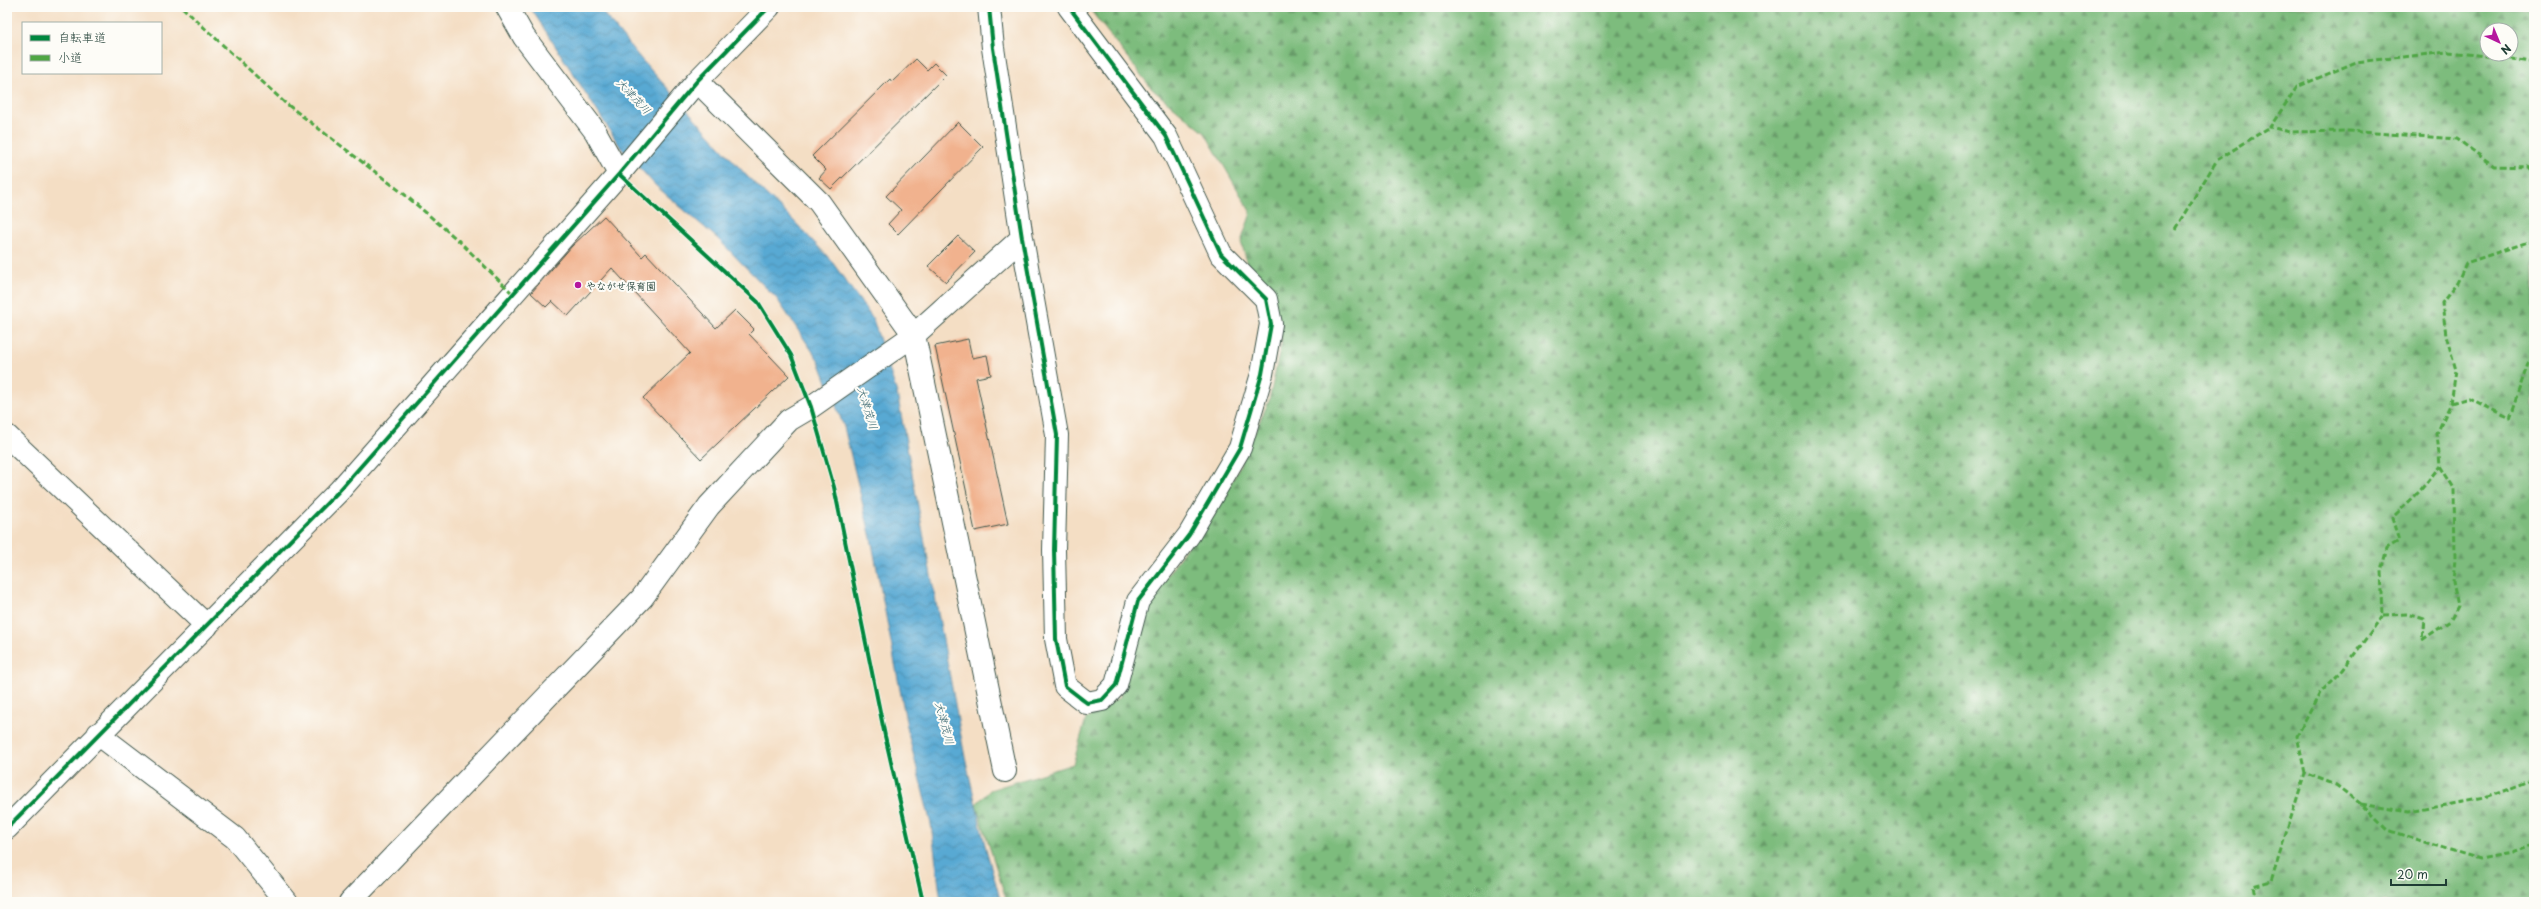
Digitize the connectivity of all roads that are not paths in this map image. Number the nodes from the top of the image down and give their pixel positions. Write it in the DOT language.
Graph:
graph roads {
  1 [pos="507,7"];
  2 [pos="769,7"];
  3 [pos="989,7"];
  4 [pos="1069,7"];
  5 [pos="697,81"];
  6 [pos="619,174"];
  7 [pos="1022,238"];
  8 [pos="914,335"];
  9 [pos="7,436"];
  10 [pos="207,626"];
  11 [pos="98,734"];
  12 [pos="1005,771"];
  13 [pos="7,828"];
  14 [pos="287,902"];
  15 [pos="350,902"];
  1 -- 6 [label="street"];
  2 -- 5 [label="street"];
  3 -- 7 [label="street"];
  4 -- 7 [label="street"];
  5 -- 6 [label="street"];
  5 -- 8 [label="street"];
  6 -- 10 [label="street"];
  7 -- 8 [label="street"];
  8 -- 12 [label="street"];
  8 -- 15 [label="street"];
  9 -- 10 [label="street"];
  10 -- 11 [label="street"];
  11 -- 13 [label="street"];
  11 -- 14 [label="street"];
}
